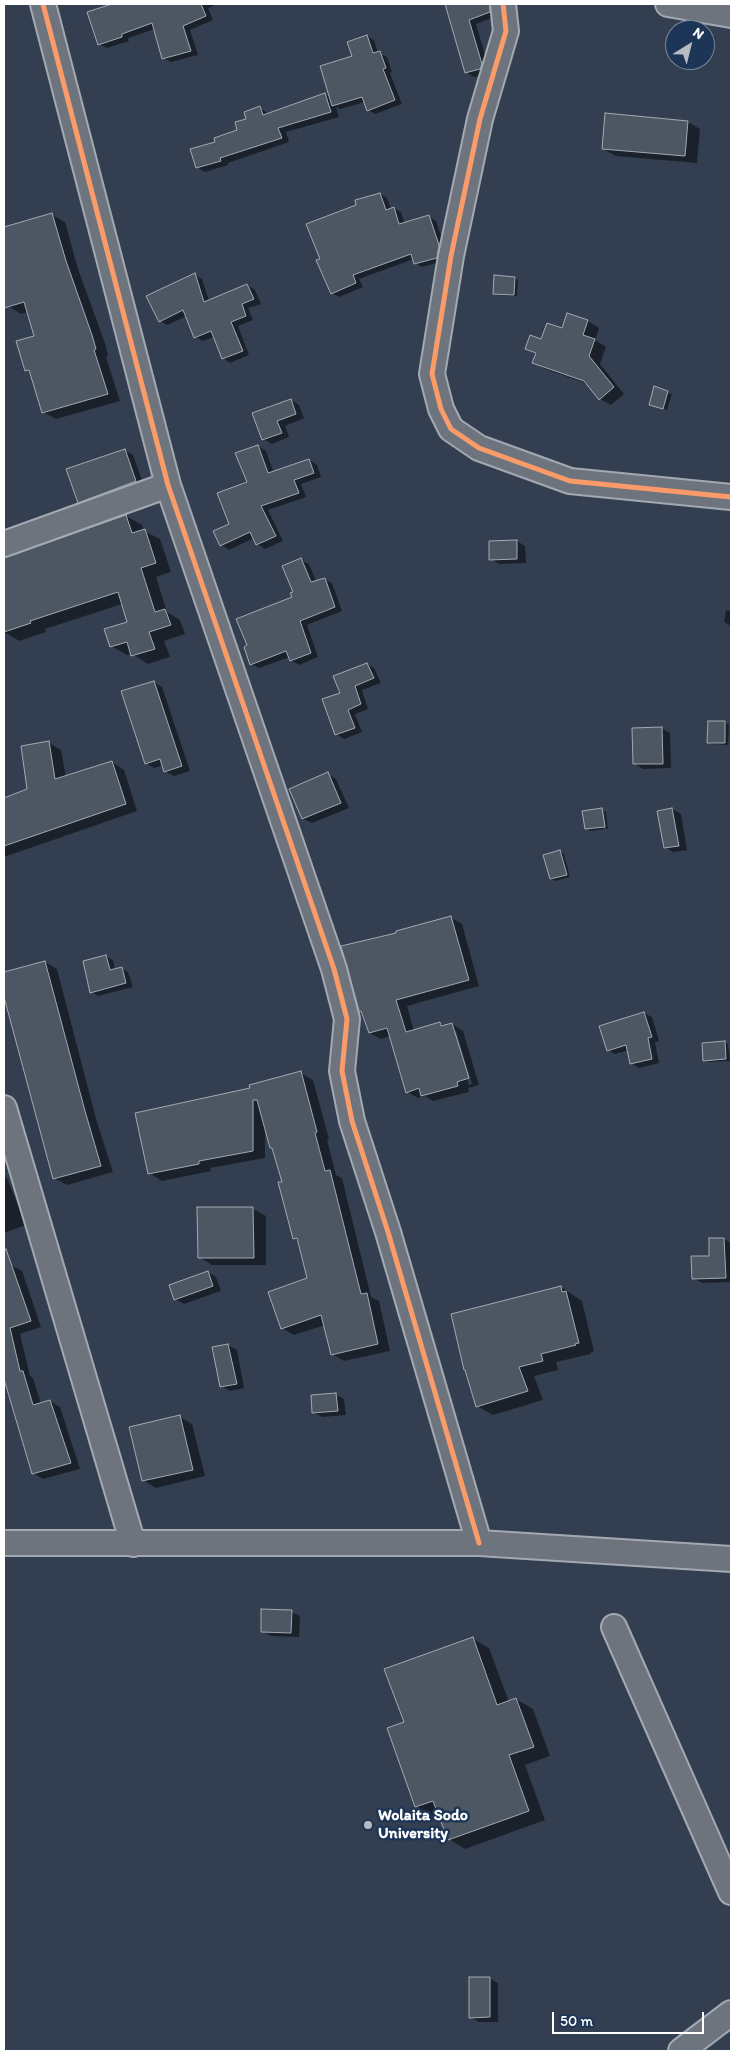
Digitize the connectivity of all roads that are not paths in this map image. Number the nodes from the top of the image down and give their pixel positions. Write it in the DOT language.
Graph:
graph roads {
  1 [pos="43,4"];
  2 [pos="503,4"];
  3 [pos="668,4"];
  4 [pos="731,15"];
  5 [pos="168,485"];
  6 [pos="731,497"];
  7 [pos="4,544"];
  8 [pos="4,1108"];
  9 [pos="4,1543"];
  10 [pos="479,1543"];
  11 [pos="134,1544"];
  12 [pos="731,1558"];
  13 [pos="614,1627"];
  14 [pos="731,1892"];
  15 [pos="731,2013"];
  16 [pos="681,2051"];
  1 -- 5 [label="street"];
  2 -- 6 [label="street"];
  3 -- 4 [label="street"];
  5 -- 7 [label="street"];
  5 -- 10 [label="street"];
  8 -- 11 [label="street"];
  9 -- 11 [label="street"];
  10 -- 11 [label="street"];
  10 -- 12 [label="street"];
  13 -- 14 [label="street"];
  15 -- 16 [label="street"];
}
